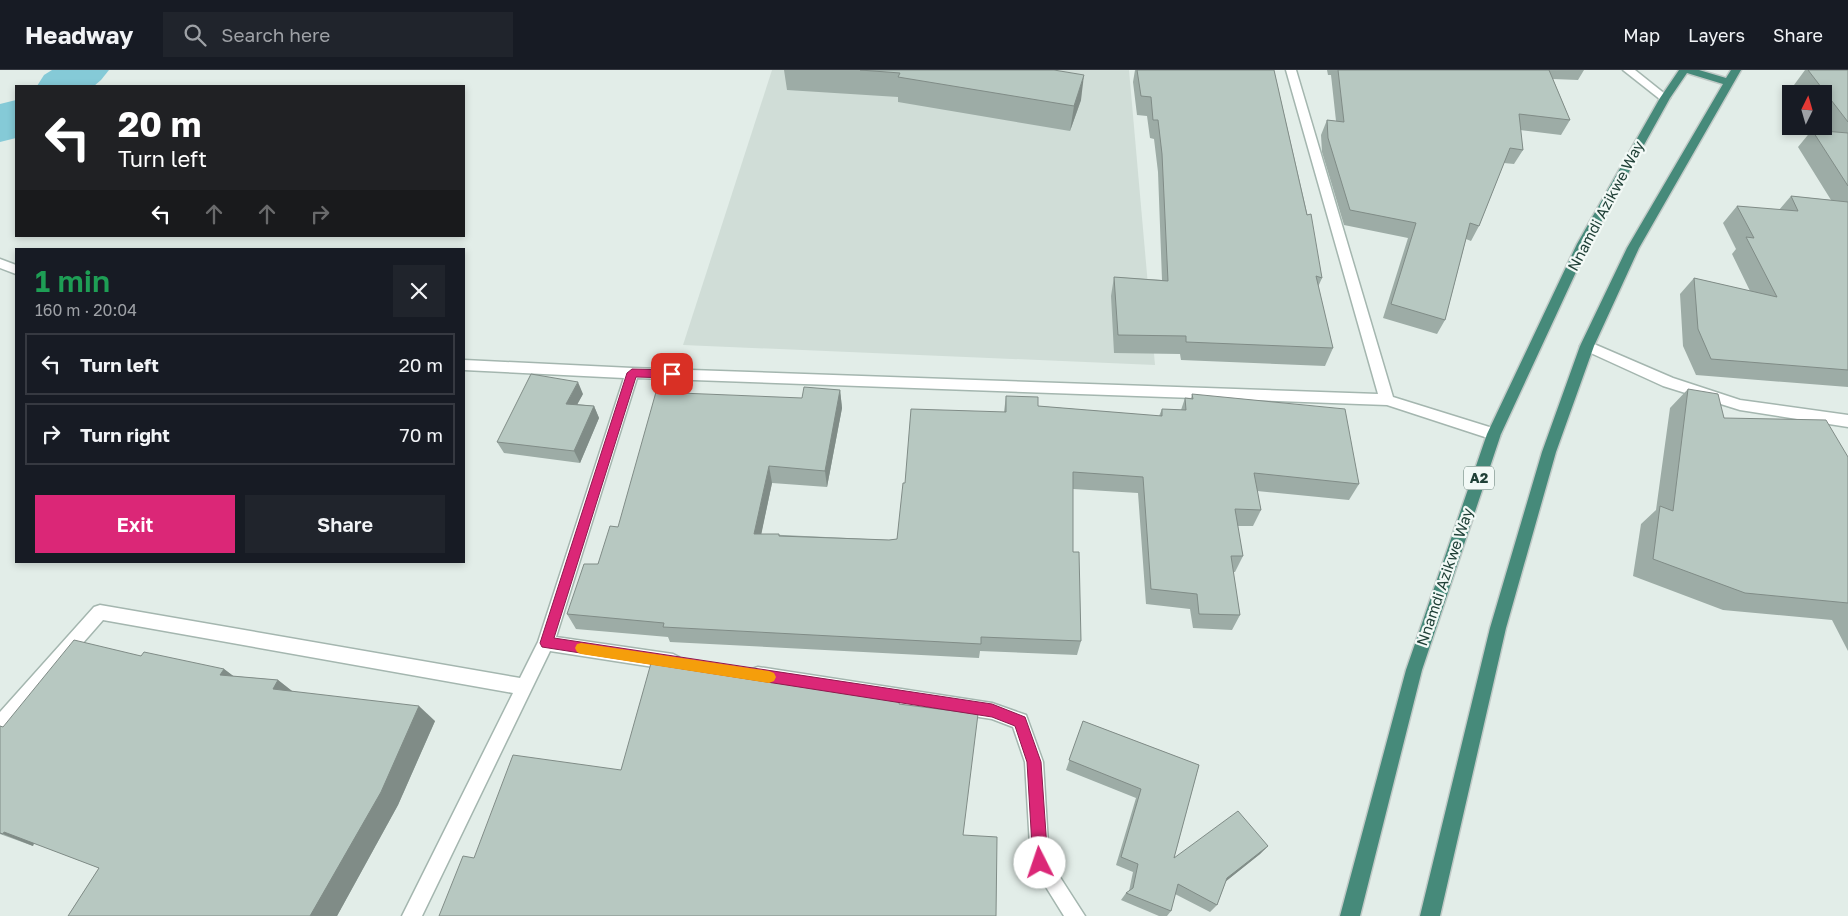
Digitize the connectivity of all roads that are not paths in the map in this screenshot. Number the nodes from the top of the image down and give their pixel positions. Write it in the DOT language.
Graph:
graph roads {
  1 [pos="1291,70"];
  2 [pos="1628,70"];
  3 [pos="1686,70"];
  4 [pos="1733,76"];
  5 [pos="1665,98"];
  6 [pos="0,264"];
  7 [pos="15,270"];
  8 [pos="1588,346"];
  9 [pos="465,365"];
  10 [pos="632,373"];
  11 [pos="1387,400"];
  12 [pos="1848,421"];
  13 [pos="1494,434"];
  14 [pos="546,643"];
  15 [pos="692,665"];
  16 [pos="740,672"];
  17 [pos="524,687"];
  18 [pos="0,725"];
  19 [pos="412,916"];
  20 [pos="1075,916"];
  21 [pos="1350,916"];
  22 [pos="1430,916"];
  1 -- 11 [label="street"];
  2 -- 5 [label="street"];
  3 -- 4 [label="highway"];
  3 -- 5 [label="highway, Nnamdi Azikwe Way / A2"];
  4 -- 8 [label="highway"];
  5 -- 13 [label="highway, Nnamdi Azikwe Way / A2"];
  6 -- 7 [label="street"];
  8 -- 12 [label="street"];
  8 -- 22 [label="highway"];
  9 -- 10 [label="street"];
  10 -- 11 [label="street"];
  10 -- 14 [label="street"];
  11 -- 13 [label="street"];
  13 -- 21 [label="highway, Nnamdi Azikwe Way / A2"];
  14 -- 15 [label="street"];
  14 -- 17 [label="street"];
  16 -- 20 [label="street"];
  17 -- 18 [label="street"];
  17 -- 19 [label="street"];
}
